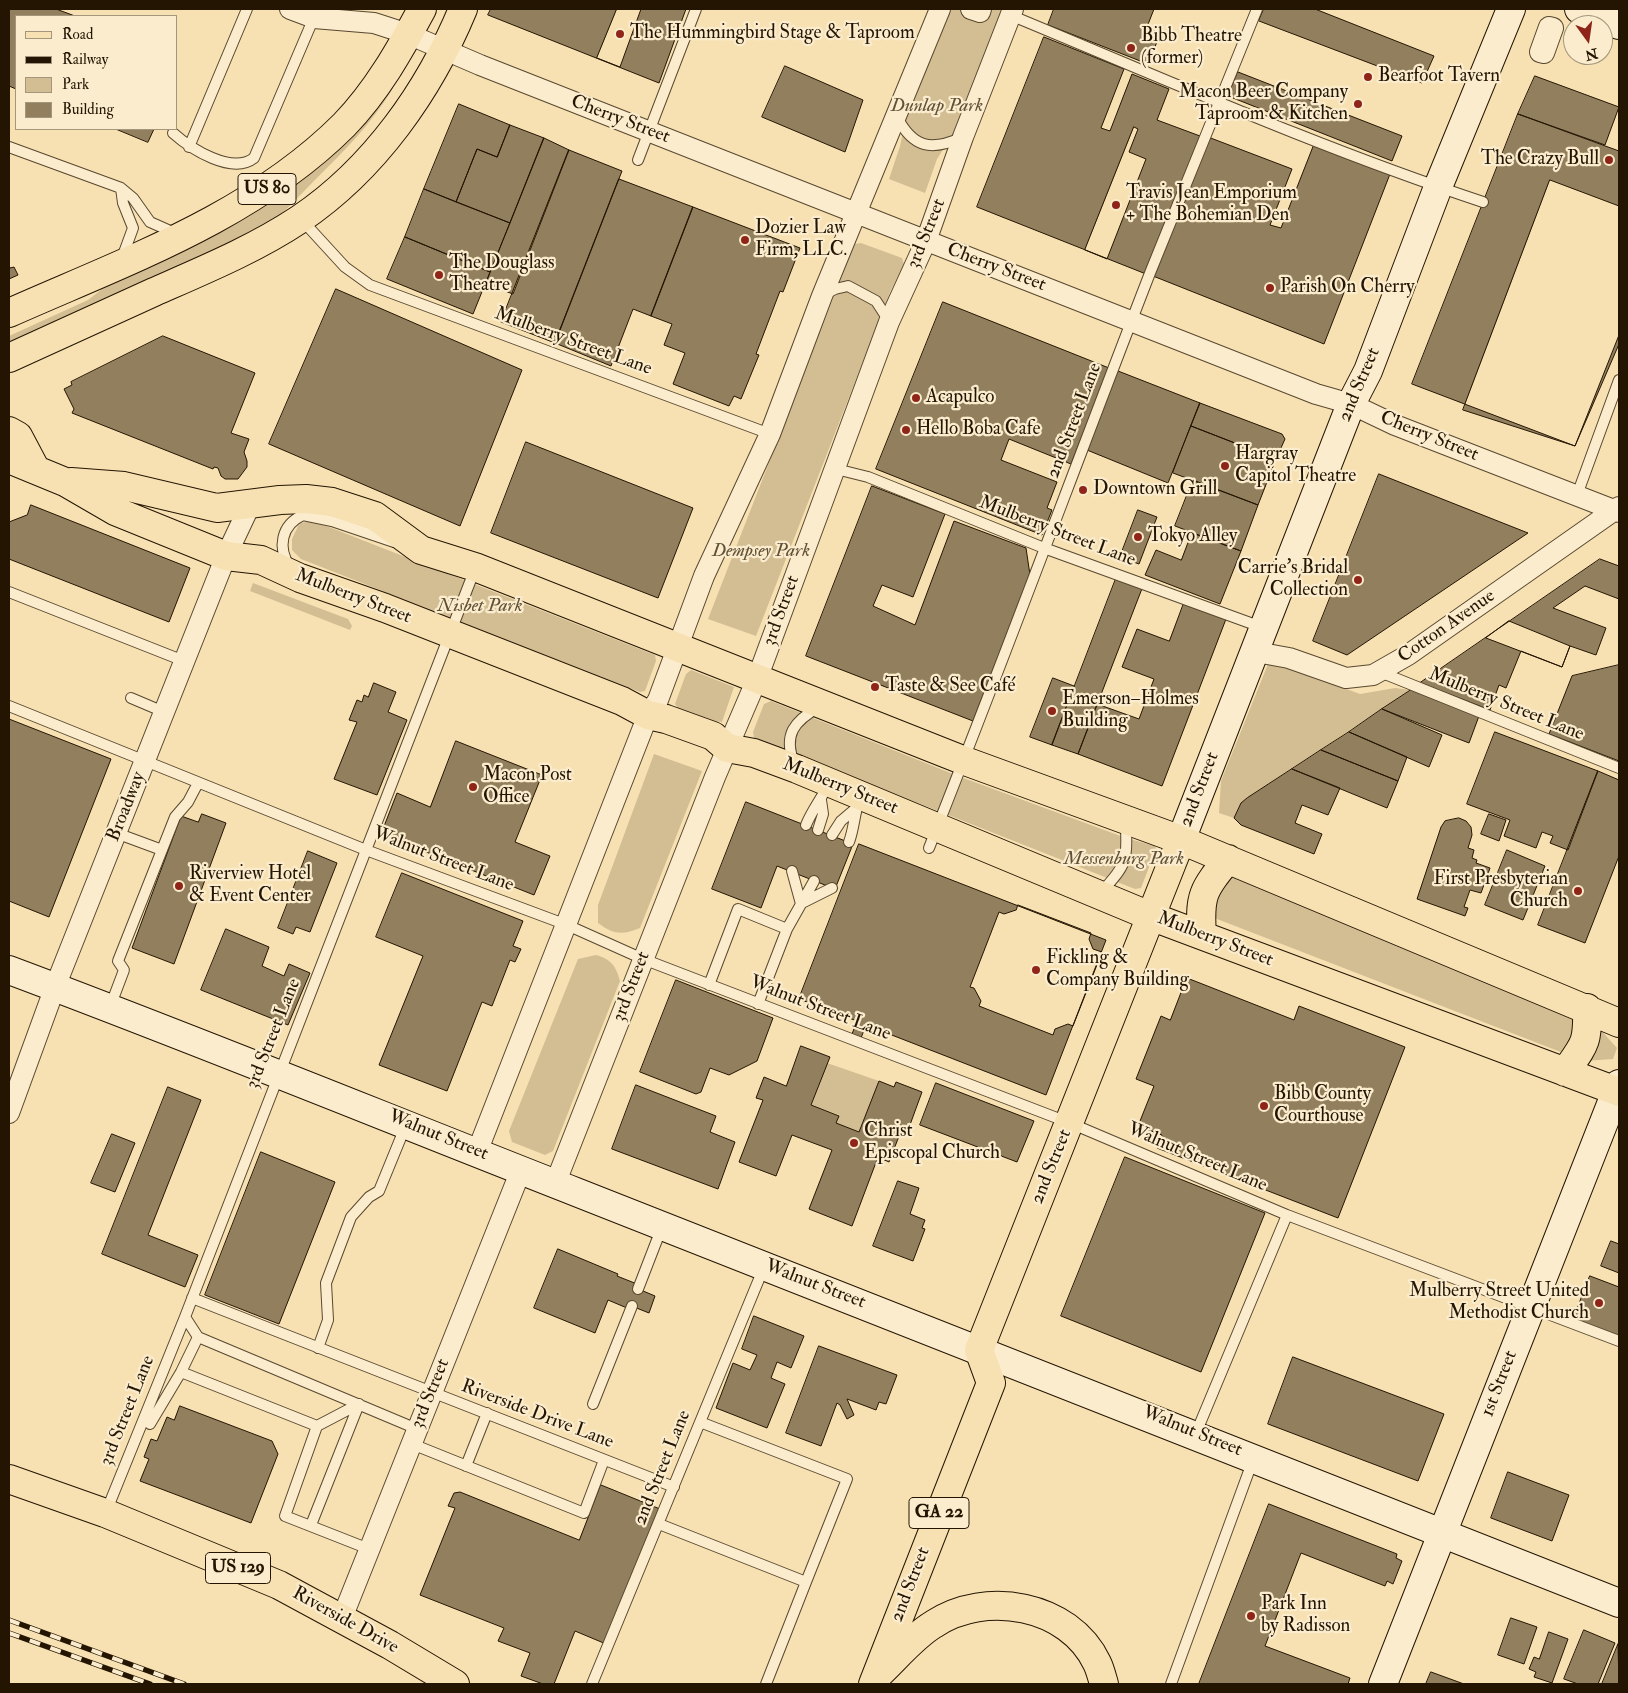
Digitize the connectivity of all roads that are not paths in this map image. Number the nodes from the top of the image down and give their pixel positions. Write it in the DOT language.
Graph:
graph roads {
  1 [pos="247,9"];
  2 [pos="290,9"];
  3 [pos="357,9"];
  4 [pos="422,9"];
  5 [pos="463,9"];
  6 [pos="696,9"];
  7 [pos="940,9"];
  8 [pos="971,9"];
  9 [pos="981,9"];
  10 [pos="1257,9"];
  11 [pos="1511,9"];
  12 [pos="1579,9"];
  13 [pos="1012,12"];
  14 [pos="315,13"];
  15 [pos="374,23"];
  16 [pos="1619,25"];
  17 [pos="408,34"];
  18 [pos="445,49"];
  19 [pos="1220,102"];
  20 [pos="897,117"];
  21 [pos="648,131"];
  22 [pos="173,133"];
  23 [pos="963,137"];
  24 [pos="9,147"];
  25 [pos="189,147"];
  26 [pos="638,160"];
  27 [pos="1438,187"];
  28 [pos="121,188"];
  29 [pos="1483,202"];
  30 [pos="856,212"];
  31 [pos="300,219"];
  32 [pos="180,236"];
  33 [pos="926,241"];
  34 [pos="118,264"];
  35 [pos="822,296"];
  36 [pos="9,313"];
  37 [pos="889,322"];
  38 [pos="1133,322"];
  39 [pos="9,358"];
  40 [pos="1619,380"];
  41 [pos="1351,404"];
  42 [pos="9,431"];
  43 [pos="770,434"];
  44 [pos="9,459"];
  45 [pos="836,469"];
  46 [pos="36,470"];
  47 [pos="9,472"];
  48 [pos="65,482"];
  49 [pos="1577,496"];
  50 [pos="251,503"];
  51 [pos="1618,510"];
  52 [pos="1044,548"];
  53 [pos="421,550"];
  54 [pos="226,556"];
  55 [pos="475,567"];
  56 [pos="300,578"];
  57 [pos="9,592"];
  58 [pos="450,634"];
  59 [pos="1260,640"];
  60 [pos="676,648"];
  61 [pos="184,661"];
  62 [pos="1380,672"];
  63 [pos="757,679"];
  64 [pos="131,698"];
  65 [pos="822,705"];
  66 [pos="9,706"];
  67 [pos="164,712"];
  68 [pos="648,715"];
  69 [pos="727,748"];
  70 [pos="965,761"];
  71 [pos="145,762"];
  72 [pos="1619,768"];
  73 [pos="797,769"];
  74 [pos="198,783"];
  75 [pos="825,791"];
  76 [pos="858,803"];
  77 [pos="1126,819"];
  78 [pos="806,825"];
  79 [pos="818,830"];
  80 [pos="116,833"];
  81 [pos="832,836"];
  82 [pos="933,837"];
  83 [pos="1181,840"];
  84 [pos="846,841"];
  85 [pos="162,850"];
  86 [pos="366,850"];
  87 [pos="1228,859"];
  88 [pos="796,874"];
  89 [pos="814,881"];
  90 [pos="829,886"];
  91 [pos="1099,895"];
  92 [pos="801,904"];
  93 [pos="1150,916"];
  94 [pos="567,925"];
  95 [pos="787,929"];
  96 [pos="1202,936"];
  97 [pos="642,959"];
  98 [pos="9,970"];
  99 [pos="709,985"];
  100 [pos="55,986"];
  101 [pos="758,1004"];
  102 [pos="110,1008"];
  103 [pos="1587,1008"];
  104 [pos="1619,1023"];
  105 [pos="1565,1072"];
  106 [pos="277,1073"];
  107 [pos="1618,1089"];
  108 [pos="9,1113"];
  109 [pos="1070,1123"];
  110 [pos="407,1124"];
  111 [pos="476,1152"];
  112 [pos="521,1170"];
  113 [pos="555,1184"];
  114 [pos="1287,1215"];
  115 [pos="662,1225"];
  116 [pos="764,1265"];
  117 [pos="638,1289"];
  118 [pos="192,1298"];
  119 [pos="632,1306"];
  120 [pos="1530,1307"];
  121 [pos="185,1317"];
  122 [pos="198,1337"];
  123 [pos="1619,1341"];
  124 [pos="318,1348"];
  125 [pos="979,1350"];
  126 [pos="181,1372"];
  127 [pos="432,1393"];
  128 [pos="359,1404"];
  129 [pos="592,1404"];
  130 [pos="487,1413"];
  131 [pos="700,1422"];
  132 [pos="150,1424"];
  133 [pos="317,1426"];
  134 [pos="1196,1434"];
  135 [pos="414,1437"];
  136 [pos="1254,1457"];
  137 [pos="604,1460"];
  138 [pos="466,1466"];
  139 [pos="9,1479"];
  140 [pos="674,1487"];
  141 [pos="105,1513"];
  142 [pos="658,1524"];
  143 [pos="311,1525"];
  144 [pos="1442,1532"];
  145 [pos="369,1549"];
  146 [pos="806,1582"];
  147 [pos="1619,1603"];
  148 [pos="342,1618"];
  149 [pos="875,1681"];
  150 [pos="455,1684"];
  151 [pos="592,1684"];
  152 [pos="766,1684"];
  153 [pos="1104,1684"];
  154 [pos="1171,1684"];
  155 [pos="1383,1684"];
  1 -- 25 [label="lane"];
  2 -- 14 [label="street, Cherry Street"];
  3 -- 15 [label="street, Cherry Street"];
  4 -- 17 [label="main road, US 80"];
  5 -- 18 [label="main road, US 80"];
  6 -- 21 [label="lane"];
  7 -- 20 [label="street"];
  8 -- 9 [label="street"];
  10 -- 19 [label="lane, 2nd Street Lane"];
  11 -- 27 [label="street, 2nd Street"];
  12 -- 16 [label="street"];
  13 -- 19 [label="lane"];
  13 -- 23 [label="street, 3rd Street"];
  14 -- 15 [label="street, Cherry Street"];
  14 -- 25 [label="lane"];
  15 -- 17 [label="street, Cherry Street"];
  17 -- 18 [label="street, Cherry Street"];
  17 -- 32 [label="main road, US 80"];
  18 -- 21 [label="street, Cherry Street"];
  18 -- 31 [label="main road, US 80"];
  19 -- 27 [label="lane"];
  19 -- 38 [label="lane, 2nd Street Lane"];
  20 -- 23 [label="lane"];
  20 -- 30 [label="street"];
  21 -- 26 [label="lane"];
  21 -- 30 [label="street, Cherry Street"];
  22 -- 25 [label="lane"];
  23 -- 33 [label="street, 3rd Street"];
  24 -- 28 [label="lane"];
  27 -- 29 [label="lane"];
  27 -- 41 [label="street, 2nd Street"];
  28 -- 32 [label="lane"];
  28 -- 34 [label="lane"];
  30 -- 33 [label="street, Cherry Street"];
  30 -- 35 [label="street"];
  31 -- 39 [label="main road, US 80"];
  31 -- 43 [label="lane, Mulberry Street Lane"];
  32 -- 34 [label="main road, US 80"];
  33 -- 37 [label="street, 3rd Street"];
  33 -- 38 [label="street, Cherry Street"];
  34 -- 36 [label="main road, US 80"];
  35 -- 37 [label="lane"];
  35 -- 43 [label="street"];
  37 -- 45 [label="street, 3rd Street"];
  38 -- 41 [label="street, Cherry Street"];
  38 -- 52 [label="lane, 2nd Street Lane"];
  40 -- 49 [label="lane"];
  41 -- 49 [label="street, Cherry Street"];
  41 -- 59 [label="street, 2nd Street"];
  42 -- 46 [label="main road"];
  43 -- 60 [label="street"];
  44 -- 46 [label="main road, Mulberry Street"];
  45 -- 52 [label="lane, Mulberry Street Lane"];
  45 -- 63 [label="street, 3rd Street"];
  46 -- 47 [label="main road"];
  46 -- 48 [label="main road, Mulberry Street"];
  48 -- 50 [label="main road, Mulberry Street"];
  48 -- 54 [label="main road, Mulberry Street"];
  49 -- 51 [label="street, Cherry Street"];
  50 -- 53 [label="main road, Mulberry Street"];
  50 -- 54 [label="street, Broadway"];
  51 -- 62 [label="street, Cotton Avenue"];
  52 -- 59 [label="lane, Mulberry Street Lane"];
  52 -- 70 [label="lane, 2nd Street Lane"];
  53 -- 55 [label="main road, Mulberry Street"];
  53 -- 56 [label="lane"];
  54 -- 56 [label="main road, Mulberry Street"];
  54 -- 61 [label="street, Broadway"];
  55 -- 58 [label="lane, 3rd Street Lane"];
  55 -- 60 [label="main road, Mulberry Street"];
  56 -- 58 [label="main road, Mulberry Street"];
  57 -- 61 [label="lane"];
  58 -- 68 [label="main road, Mulberry Street"];
  58 -- 86 [label="lane, 3rd Street Lane"];
  59 -- 62 [label="street, Cotton Avenue"];
  59 -- 83 [label="street, 2nd Street"];
  60 -- 63 [label="main road, Mulberry Street"];
  60 -- 68 [label="street"];
  61 -- 67 [label="street, Broadway"];
  62 -- 72 [label="lane, Mulberry Street Lane"];
  63 -- 65 [label="main road, Mulberry Street"];
  63 -- 69 [label="street, 3rd Street"];
  64 -- 67 [label="lane"];
  65 -- 70 [label="main road, Mulberry Street"];
  65 -- 73 [label="lane"];
  66 -- 71 [label="lane, Walnut Street Lane"];
  67 -- 71 [label="street, Broadway"];
  68 -- 69 [label="main road, Mulberry Street"];
  68 -- 94 [label="street"];
  69 -- 73 [label="main road, Mulberry Street"];
  69 -- 97 [label="street, 3rd Street"];
  70 -- 77 [label="main road, Mulberry Street"];
  70 -- 82 [label="lane, 2nd Street Lane"];
  71 -- 74 [label="lane, Walnut Street Lane"];
  71 -- 80 [label="street, Broadway"];
  73 -- 75 [label="main road, Mulberry Street"];
  74 -- 85 [label="lane"];
  74 -- 86 [label="lane, Walnut Street Lane"];
  75 -- 76 [label="main road, Mulberry Street"];
  75 -- 78 [label="lane"];
  75 -- 79 [label="lane"];
  76 -- 81 [label="lane"];
  76 -- 82 [label="main road, Mulberry Street"];
  76 -- 84 [label="lane"];
  77 -- 83 [label="main road, Mulberry Street"];
  77 -- 91 [label="lane"];
  80 -- 85 [label="lane"];
  80 -- 100 [label="street, Broadway"];
  82 -- 91 [label="main road, Mulberry Street"];
  83 -- 87 [label="main road, Mulberry Street"];
  83 -- 93 [label="main road, 2nd Street"];
  85 -- 102 [label="lane"];
  86 -- 94 [label="lane, Walnut Street Lane"];
  86 -- 106 [label="lane, 3rd Street Lane"];
  87 -- 96 [label="main road"];
  87 -- 103 [label="main road, Mulberry Street"];
  88 -- 92 [label="lane"];
  89 -- 92 [label="lane"];
  90 -- 92 [label="lane"];
  91 -- 93 [label="main road, Mulberry Street"];
  92 -- 95 [label="lane"];
  93 -- 96 [label="main road, Mulberry Street"];
  93 -- 109 [label="main road, 2nd Street"];
  94 -- 97 [label="lane, Walnut Street Lane"];
  94 -- 111 [label="street"];
  95 -- 99 [label="lane"];
  95 -- 101 [label="lane"];
  96 -- 105 [label="main road, Mulberry Street"];
  97 -- 99 [label="lane, Walnut Street Lane"];
  97 -- 113 [label="street, 3rd Street"];
  98 -- 100 [label="street, Walnut Street"];
  99 -- 101 [label="lane, Walnut Street Lane"];
  100 -- 102 [label="street, Walnut Street"];
  100 -- 108 [label="street, Broadway"];
  101 -- 109 [label="lane, Walnut Street Lane"];
  102 -- 106 [label="street, Walnut Street"];
  103 -- 104 [label="main road, Mulberry Street"];
  103 -- 105 [label="main road"];
  105 -- 107 [label="main road, Mulberry Street"];
  106 -- 110 [label="street, Walnut Street"];
  106 -- 118 [label="lane, 3rd Street Lane"];
  107 -- 120 [label="street, 1st Street"];
  109 -- 114 [label="lane, Walnut Street Lane"];
  109 -- 125 [label="main road, 2nd Street"];
  110 -- 111 [label="street, Walnut Street"];
  110 -- 124 [label="lane"];
  111 -- 112 [label="street, Walnut Street"];
  112 -- 113 [label="street, Walnut Street"];
  112 -- 127 [label="street, 3rd Street"];
  113 -- 115 [label="street, Walnut Street"];
  114 -- 120 [label="lane, Walnut Street Lane"];
  114 -- 134 [label="lane"];
  115 -- 116 [label="street, Walnut Street"];
  115 -- 117 [label="lane"];
  116 -- 125 [label="street, Walnut Street"];
  116 -- 131 [label="lane, 2nd Street Lane"];
  118 -- 121 [label="lane, 3rd Street Lane"];
  118 -- 124 [label="lane, Riverside Drive Lane"];
  119 -- 129 [label="lane"];
  120 -- 123 [label="lane, Walnut Street Lane"];
  120 -- 144 [label="street, 1st Street"];
  121 -- 122 [label="lane"];
  121 -- 141 [label="lane, 3rd Street Lane"];
  122 -- 126 [label="lane"];
  122 -- 128 [label="lane"];
  124 -- 127 [label="lane, Riverside Drive Lane"];
  125 -- 134 [label="street, Walnut Street"];
  125 -- 149 [label="main road, 2nd Street / GA 22"];
  126 -- 132 [label="lane"];
  126 -- 133 [label="lane"];
  127 -- 130 [label="lane, Riverside Drive Lane"];
  127 -- 135 [label="street, 3rd Street"];
  128 -- 133 [label="lane"];
  128 -- 135 [label="lane"];
  128 -- 143 [label="lane"];
  130 -- 137 [label="lane, Riverside Drive Lane"];
  130 -- 138 [label="lane"];
  131 -- 140 [label="lane, 2nd Street Lane"];
  131 -- 146 [label="lane"];
  133 -- 143 [label="lane"];
  134 -- 136 [label="street, Walnut Street"];
  135 -- 138 [label="lane"];
  135 -- 145 [label="street, 3rd Street"];
  136 -- 144 [label="street, Walnut Street"];
  136 -- 154 [label="lane"];
  137 -- 138 [label="lane"];
  137 -- 140 [label="lane, Riverside Drive Lane"];
  139 -- 141 [label="main road, Riverside Drive / US 129"];
  140 -- 142 [label="lane, 2nd Street Lane"];
  141 -- 148 [label="main road, Riverside Drive / US 129"];
  142 -- 146 [label="lane"];
  142 -- 151 [label="lane, 2nd Street Lane"];
  143 -- 145 [label="lane"];
  144 -- 147 [label="street, Walnut Street"];
  144 -- 155 [label="street, 1st Street"];
  145 -- 148 [label="street, 3rd Street"];
  146 -- 152 [label="lane"];
  148 -- 150 [label="main road, Riverside Drive / US 129"];
  149 -- 153 [label="main road"];
}
